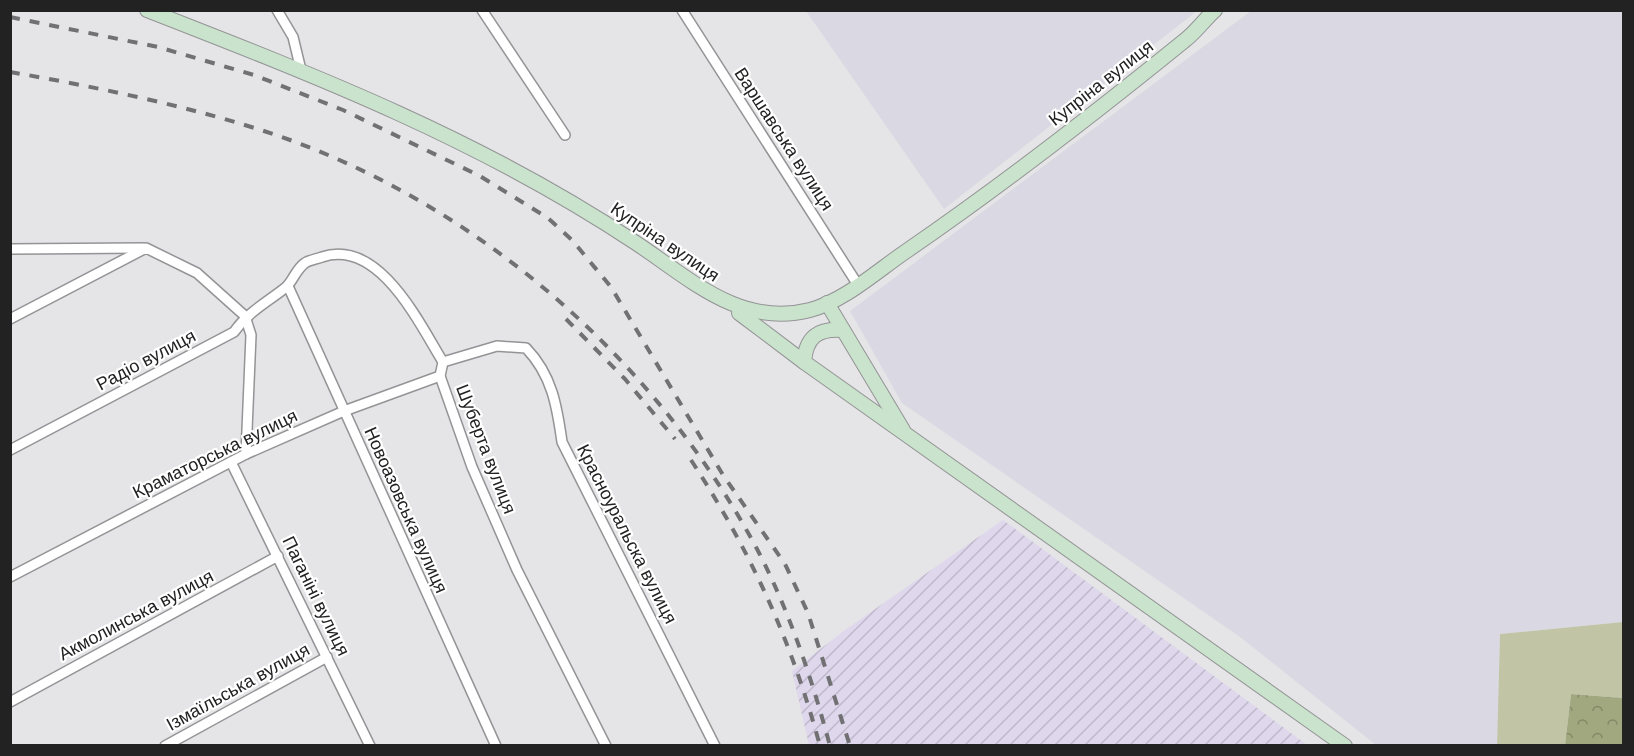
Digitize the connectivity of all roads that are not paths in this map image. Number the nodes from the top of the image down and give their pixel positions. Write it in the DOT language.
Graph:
graph roads {
  1 [pos="147,10"];
  2 [pos="277,10"];
  3 [pos="482,10"];
  4 [pos="682,10"];
  5 [pos="1211,12"];
  6 [pos="301,70"];
  7 [pos="565,135"];
  8 [pos="146,248"];
  9 [pos="10,249"];
  10 [pos="858,285"];
  11 [pos="288,286"];
  12 [pos="712,296"];
  13 [pos="827,303"];
  14 [pos="245,316"];
  15 [pos="10,319"];
  16 [pos="843,330"];
  17 [pos="443,362"];
  18 [pos="804,362"];
  19 [pos="440,376"];
  20 [pos="344,411"];
  21 [pos="906,435"];
  22 [pos="10,450"];
  23 [pos="246,454"];
  24 [pos="231,462"];
  25 [pos="278,556"];
  26 [pos="10,577"];
  27 [pos="327,657"];
  28 [pos="10,702"];
  29 [pos="165,746"];
  30 [pos="370,746"];
  31 [pos="496,746"];
  32 [pos="606,746"];
  33 [pos="715,746"];
  34 [pos="1345,746"];
  1 -- 6 [label="main road, Купріна вулиця"];
  2 -- 6 [label="street"];
  3 -- 7 [label="street"];
  4 -- 10 [label="street, Варшавська вулиця"];
  5 -- 10 [label="main road, Купріна вулиця"];
  6 -- 12 [label="main road, Купріна вулиця"];
  8 -- 9 [label="street"];
  8 -- 14 [label="street"];
  8 -- 15 [label="street"];
  10 -- 13 [label="main road, Купріна вулиця"];
  11 -- 14 [label="street, Радіо вулиця"];
  11 -- 17 [label="street"];
  11 -- 20 [label="street, Новоазовська вулиця"];
  12 -- 13 [label="main road, Купріна вулиця"];
  12 -- 18 [label="main road"];
  13 -- 16 [label="main road"];
  14 -- 22 [label="street, Радіо вулиця"];
  14 -- 23 [label="street"];
  16 -- 18 [label="main road"];
  16 -- 21 [label="main road"];
  17 -- 19 [label="street, Шуберта вулиця"];
  17 -- 33 [label="street, Красноуральска вулиця"];
  18 -- 21 [label="main road"];
  19 -- 20 [label="street, Краматорська вулиця"];
  19 -- 32 [label="street, Шуберта вулиця"];
  20 -- 23 [label="street, Краматорська вулиця"];
  20 -- 31 [label="street, Новоазовська вулиця"];
  21 -- 34 [label="main road"];
  23 -- 24 [label="street, Краматорська вулиця"];
  24 -- 25 [label="street, Паганіні вулиця"];
  24 -- 26 [label="street, Краматорська вулиця"];
  25 -- 27 [label="street, Паганіні вулиця"];
  25 -- 28 [label="street, Акмолинська вулиця"];
  27 -- 29 [label="street, Ізмаїльська вулиця"];
  27 -- 30 [label="street, Паганіні вулиця"];
}
